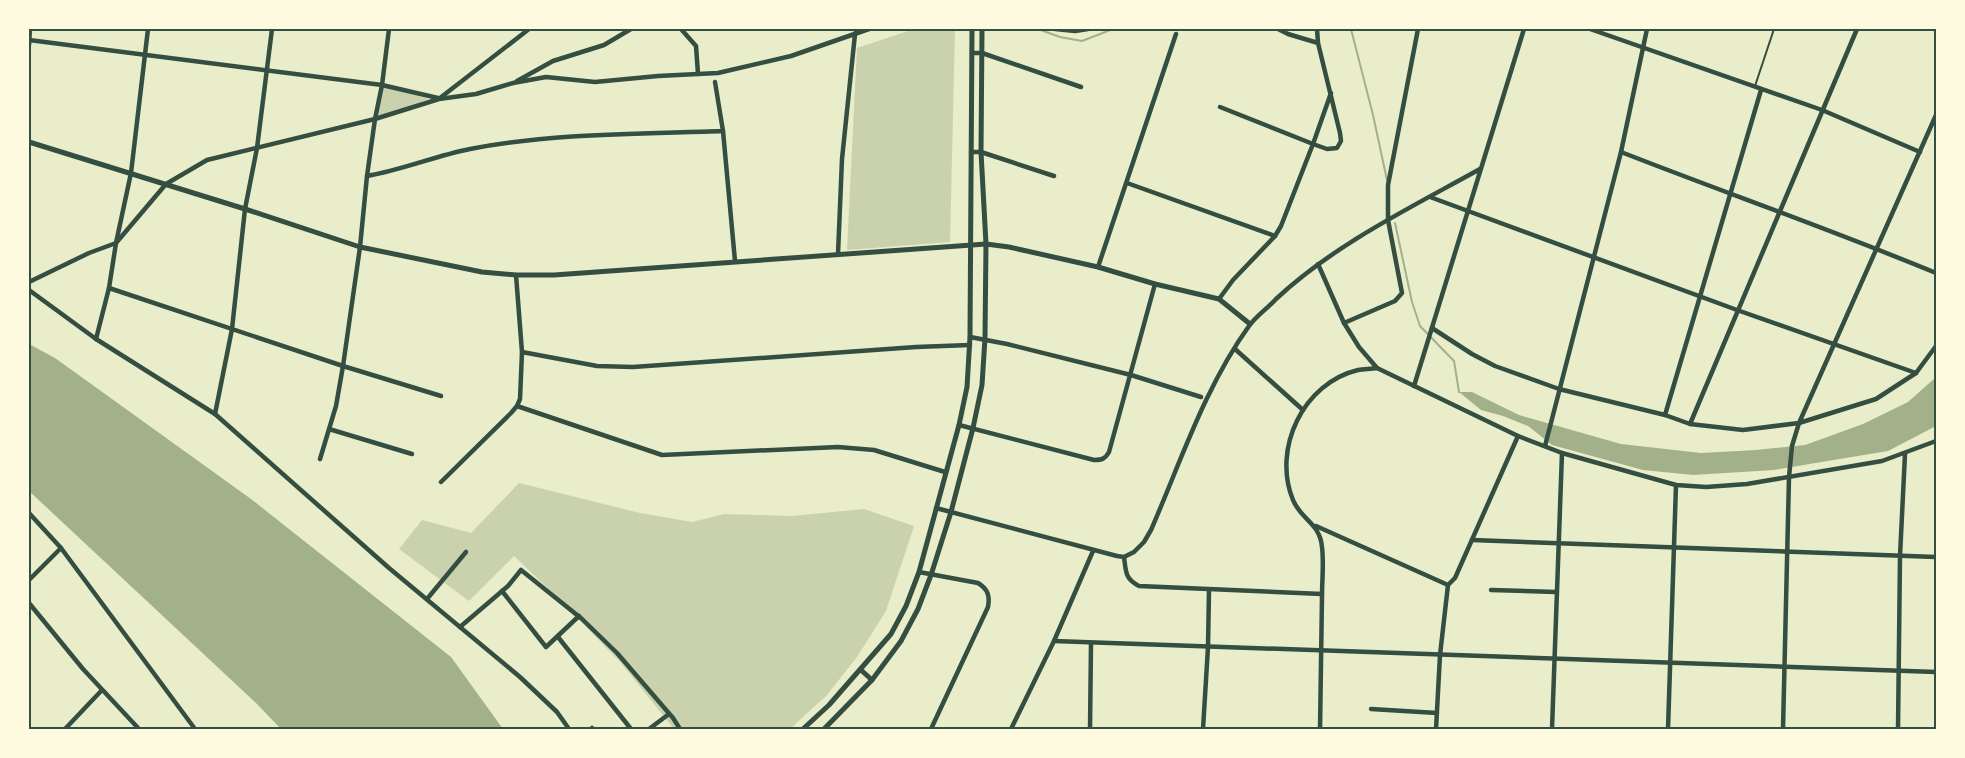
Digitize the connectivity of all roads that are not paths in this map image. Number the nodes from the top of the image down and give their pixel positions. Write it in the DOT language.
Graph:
graph roads {
  1 [pos="30,29"];
  2 [pos="148,29"];
  3 [pos="272,29"];
  4 [pos="389,29"];
  5 [pos="529,29"];
  6 [pos="631,29"];
  7 [pos="681,29"];
  8 [pos="852,29"];
  9 [pos="858,29"];
  10 [pos="869,29"];
  11 [pos="972,29"];
  12 [pos="982,29"];
  13 [pos="1055,29"];
  14 [pos="1088,29"];
  15 [pos="1278,29"];
  16 [pos="1317,29"];
  17 [pos="1418,29"];
  18 [pos="1524,29"];
  19 [pos="1590,29"];
  20 [pos="1647,29"];
  21 [pos="1774,29"];
  22 [pos="1857,29"];
  23 [pos="855,34"];
  24 [pos="1176,34"];
  25 [pos="29,40"];
  26 [pos="1318,43"];
  27 [pos="29,46"];
  28 [pos="1642,48"];
  29 [pos="982,52"];
  30 [pos="972,53"];
  31 [pos="144,55"];
  32 [pos="267,70"];
  33 [pos="698,74"];
  34 [pos="716,82"];
  35 [pos="513,83"];
  36 [pos="382,85"];
  37 [pos="1081,86"];
  38 [pos="1754,87"];
  39 [pos="1761,90"];
  40 [pos="1331,93"];
  41 [pos="439,99"];
  42 [pos="1220,107"];
  43 [pos="1822,110"];
  44 [pos="1936,115"];
  45 [pos="375,119"];
  46 [pos="723,131"];
  47 [pos="29,142"];
  48 [pos="1313,144"];
  49 [pos="257,148"];
  50 [pos="971,152"];
  51 [pos="981,152"];
  52 [pos="1621,152"];
  53 [pos="1920,152"];
  54 [pos="1480,169"];
  55 [pos="131,173"];
  56 [pos="367,176"];
  57 [pos="1054,176"];
  58 [pos="1127,183"];
  59 [pos="166,184"];
  60 [pos="1730,195"];
  61 [pos="1430,197"];
  62 [pos="245,209"];
  63 [pos="1468,210"];
  64 [pos="1780,211"];
  65 [pos="1388,220"];
  66 [pos="1275,236"];
  67 [pos="116,243"];
  68 [pos="986,244"];
  69 [pos="972,245"];
  70 [pos="360,247"];
  71 [pos="1877,249"];
  72 [pos="838,254"];
  73 [pos="1595,256"];
  74 [pos="735,261"];
  75 [pos="1318,264"];
  76 [pos="1098,267"];
  77 [pos="1936,273"];
  78 [pos="516,275"];
  79 [pos="29,282"];
  80 [pos="1154,284"];
  81 [pos="109,288"];
  82 [pos="29,290"];
  83 [pos="1699,296"];
  84 [pos="1219,299"];
  85 [pos="1737,310"];
  86 [pos="1344,323"];
  87 [pos="1250,324"];
  88 [pos="1432,328"];
  89 [pos="232,329"];
  90 [pos="970,337"];
  91 [pos="985,338"];
  92 [pos="96,339"];
  93 [pos="1833,344"];
  94 [pos="970,346"];
  95 [pos="1936,346"];
  96 [pos="1235,349"];
  97 [pos="522,352"];
  98 [pos="343,366"];
  99 [pos="1377,368"];
  100 [pos="1916,373"];
  101 [pos="1131,375"];
  102 [pos="1414,386"];
  103 [pos="1559,389"];
  104 [pos="441,396"];
  105 [pos="1202,396"];
  106 [pos="517,406"];
  107 [pos="1303,410"];
  108 [pos="215,414"];
  109 [pos="1665,415"];
  110 [pos="1799,423"];
  111 [pos="1690,424"];
  112 [pos="959,425"];
  113 [pos="973,428"];
  114 [pos="329,429"];
  115 [pos="1518,436"];
  116 [pos="1936,441"];
  117 [pos="1545,446"];
  118 [pos="1562,453"];
  119 [pos="412,454"];
  120 [pos="1905,454"];
  121 [pos="320,459"];
  122 [pos="945,472"];
  123 [pos="1789,477"];
  124 [pos="441,482"];
  125 [pos="1676,485"];
  126 [pos="936,508"];
  127 [pos="950,512"];
  128 [pos="29,513"];
  129 [pos="1316,526"];
  130 [pos="1472,540"];
  131 [pos="1558,543"];
  132 [pos="1674,547"];
  133 [pos="61,548"];
  134 [pos="1093,551"];
  135 [pos="466,552"];
  136 [pos="1788,552"];
  137 [pos="1900,556"];
  138 [pos="1124,557"];
  139 [pos="1936,557"];
  140 [pos="918,572"];
  141 [pos="931,575"];
  142 [pos="29,580"];
  143 [pos="1448,585"];
  144 [pos="1209,590"];
  145 [pos="1491,590"];
  146 [pos="502,592"];
  147 [pos="1556,592"];
  148 [pos="1322,594"];
  149 [pos="427,599"];
  150 [pos="29,602"];
  151 [pos="579,616"];
  152 [pos="460,627"];
  153 [pos="558,636"];
  154 [pos="1054,641"];
  155 [pos="1091,643"];
  156 [pos="1208,647"];
  157 [pos="1322,651"];
  158 [pos="1440,655"];
  159 [pos="1554,659"];
  160 [pos="1672,663"];
  161 [pos="1785,667"];
  162 [pos="860,670"];
  163 [pos="1900,671"];
  164 [pos="1936,672"];
  165 [pos="872,680"];
  166 [pos="102,690"];
  167 [pos="1371,708"];
  168 [pos="1437,713"];
  169 [pos="669,714"];
  170 [pos="66,729"];
  171 [pos="138,729"];
  172 [pos="195,729"];
  173 [pos="569,729"];
  174 [pos="632,729"];
  175 [pos="649,729"];
  176 [pos="680,729"];
  177 [pos="803,729"];
  178 [pos="824,729"];
  179 [pos="931,729"];
  180 [pos="1011,729"];
  181 [pos="1090,729"];
  182 [pos="1203,729"];
  183 [pos="1320,729"];
  184 [pos="1436,729"];
  185 [pos="1552,729"];
  186 [pos="1668,729"];
  187 [pos="1783,729"];
  188 [pos="1898,729"];
  1 -- 25 [label="street"];
  2 -- 31 [label="street"];
  3 -- 32 [label="street"];
  4 -- 36 [label="street"];
  5 -- 41 [label="street"];
  6 -- 35 [label="street"];
  7 -- 33 [label="street"];
  8 -- 23 [label="street"];
  9 -- 23 [label="street"];
  10 -- 23 [label="street"];
  11 -- 30 [label="street"];
  12 -- 29 [label="street"];
  13 -- 14 [label="street"];
  15 -- 26 [label="street"];
  16 -- 26 [label="street"];
  17 -- 65 [label="street"];
  18 -- 54 [label="street"];
  19 -- 28 [label="street"];
  20 -- 28 [label="street"];
  21 -- 38 [label="lane"];
  22 -- 43 [label="street"];
  23 -- 33 [label="street"];
  23 -- 72 [label="street"];
  24 -- 58 [label="street"];
  25 -- 27 [label="street"];
  25 -- 31 [label="street"];
  26 -- 40 [label="street"];
  28 -- 38 [label="street"];
  28 -- 52 [label="street"];
  29 -- 30 [label="street"];
  29 -- 37 [label="street"];
  29 -- 51 [label="street"];
  30 -- 50 [label="street"];
  31 -- 32 [label="street"];
  31 -- 55 [label="street"];
  32 -- 36 [label="street"];
  32 -- 49 [label="street"];
  33 -- 35 [label="street"];
  34 -- 46 [label="street"];
  35 -- 41 [label="street"];
  36 -- 41 [label="street"];
  36 -- 45 [label="street"];
  38 -- 39 [label="street"];
  39 -- 43 [label="street"];
  39 -- 60 [label="street"];
  40 -- 48 [label="street"];
  40 -- 48 [label="street"];
  41 -- 45 [label="street"];
  42 -- 48 [label="street"];
  43 -- 53 [label="street"];
  43 -- 64 [label="street"];
  44 -- 53 [label="street"];
  45 -- 49 [label="street"];
  45 -- 56 [label="street"];
  46 -- 56 [label="street"];
  46 -- 74 [label="street"];
  47 -- 55 [label="street"];
  48 -- 66 [label="street"];
  49 -- 59 [label="street"];
  49 -- 62 [label="street"];
  50 -- 51 [label="street"];
  50 -- 69 [label="street"];
  51 -- 57 [label="street"];
  51 -- 68 [label="street"];
  52 -- 60 [label="street"];
  52 -- 73 [label="street"];
  53 -- 71 [label="street"];
  54 -- 61 [label="street"];
  54 -- 63 [label="street"];
  55 -- 59 [label="street"];
  55 -- 67 [label="street"];
  56 -- 70 [label="street"];
  58 -- 66 [label="street"];
  58 -- 76 [label="street"];
  59 -- 62 [label="street"];
  59 -- 67 [label="street"];
  60 -- 64 [label="street"];
  60 -- 83 [label="street"];
  61 -- 63 [label="street"];
  61 -- 65 [label="street"];
  62 -- 70 [label="street"];
  62 -- 89 [label="street"];
  63 -- 73 [label="street"];
  63 -- 88 [label="street"];
  64 -- 71 [label="street"];
  64 -- 85 [label="street"];
  65 -- 75 [label="street"];
  65 -- 86 [label="street"];
  66 -- 84 [label="street"];
  67 -- 79 [label="street"];
  67 -- 81 [label="street"];
  68 -- 69 [label="street"];
  68 -- 76 [label="street"];
  68 -- 91 [label="street"];
  69 -- 72 [label="street"];
  69 -- 90 [label="street"];
  70 -- 78 [label="street"];
  70 -- 98 [label="street"];
  71 -- 77 [label="street"];
  71 -- 93 [label="street"];
  72 -- 74 [label="street"];
  73 -- 83 [label="street"];
  73 -- 103 [label="street"];
  74 -- 78 [label="street"];
  75 -- 86 [label="street"];
  75 -- 87 [label="street"];
  76 -- 80 [label="street"];
  78 -- 97 [label="street"];
  80 -- 84 [label="street"];
  80 -- 101 [label="street"];
  81 -- 89 [label="street"];
  81 -- 92 [label="street"];
  82 -- 92 [label="street"];
  83 -- 85 [label="street"];
  83 -- 109 [label="street"];
  84 -- 87 [label="street"];
  85 -- 93 [label="street"];
  85 -- 111 [label="street"];
  86 -- 99 [label="street"];
  87 -- 96 [label="street"];
  88 -- 102 [label="street"];
  88 -- 103 [label="street"];
  89 -- 98 [label="street"];
  89 -- 108 [label="street"];
  90 -- 91 [label="street"];
  90 -- 94 [label="street"];
  91 -- 101 [label="street"];
  91 -- 113 [label="street"];
  92 -- 108 [label="street"];
  93 -- 100 [label="street"];
  93 -- 110 [label="street"];
  94 -- 97 [label="street"];
  94 -- 112 [label="street"];
  95 -- 100 [label="street"];
  96 -- 107 [label="street"];
  96 -- 138 [label="street"];
  97 -- 106 [label="street"];
  98 -- 104 [label="street"];
  98 -- 114 [label="street"];
  99 -- 102 [label="street"];
  99 -- 107 [label="street"];
  100 -- 110 [label="street"];
  101 -- 105 [label="street"];
  101 -- 113 [label="street"];
  102 -- 115 [label="street"];
  103 -- 109 [label="street"];
  103 -- 117 [label="street"];
  106 -- 122 [label="street"];
  106 -- 124 [label="street"];
  107 -- 129 [label="street"];
  108 -- 149 [label="street"];
  109 -- 111 [label="street"];
  110 -- 111 [label="street"];
  110 -- 123 [label="street"];
  112 -- 113 [label="street"];
  112 -- 122 [label="street"];
  113 -- 127 [label="street"];
  114 -- 119 [label="street"];
  114 -- 121 [label="street"];
  115 -- 117 [label="street"];
  115 -- 130 [label="street"];
  116 -- 120 [label="street"];
  117 -- 118 [label="street"];
  118 -- 125 [label="street"];
  118 -- 131 [label="street"];
  120 -- 123 [label="street"];
  120 -- 137 [label="street"];
  122 -- 126 [label="street"];
  123 -- 125 [label="street"];
  123 -- 136 [label="street"];
  125 -- 132 [label="street"];
  126 -- 127 [label="street"];
  126 -- 140 [label="street"];
  127 -- 134 [label="street"];
  127 -- 141 [label="street"];
  128 -- 133 [label="street"];
  129 -- 143 [label="street"];
  129 -- 148 [label="street"];
  130 -- 131 [label="street"];
  130 -- 143 [label="street"];
  131 -- 132 [label="street"];
  131 -- 147 [label="street"];
  132 -- 136 [label="street"];
  132 -- 160 [label="street"];
  133 -- 142 [label="street"];
  133 -- 172 [label="street"];
  134 -- 138 [label="street"];
  134 -- 154 [label="street"];
  135 -- 149 [label="street"];
  136 -- 137 [label="street"];
  136 -- 161 [label="street"];
  137 -- 139 [label="street"];
  137 -- 163 [label="street"];
  138 -- 144 [label="street"];
  140 -- 141 [label="street"];
  140 -- 162 [label="street"];
  141 -- 165 [label="street"];
  141 -- 179 [label="street"];
  143 -- 158 [label="street"];
  144 -- 148 [label="street"];
  144 -- 156 [label="street"];
  145 -- 147 [label="street"];
  146 -- 151 [label="street"];
  146 -- 152 [label="street"];
  146 -- 153 [label="street"];
  147 -- 159 [label="street"];
  148 -- 157 [label="street"];
  149 -- 152 [label="street"];
  150 -- 166 [label="street"];
  151 -- 153 [label="street"];
  151 -- 169 [label="street"];
  152 -- 173 [label="street"];
  153 -- 174 [label="street"];
  154 -- 155 [label="street"];
  154 -- 180 [label="street"];
  155 -- 156 [label="street"];
  155 -- 181 [label="street"];
  156 -- 157 [label="street"];
  156 -- 182 [label="street"];
  157 -- 158 [label="street"];
  157 -- 183 [label="street"];
  158 -- 159 [label="street"];
  158 -- 168 [label="street"];
  159 -- 160 [label="street"];
  159 -- 185 [label="street"];
  160 -- 161 [label="street"];
  160 -- 186 [label="street"];
  161 -- 163 [label="street"];
  161 -- 187 [label="street"];
  162 -- 165 [label="street"];
  162 -- 177 [label="street"];
  163 -- 164 [label="street"];
  163 -- 188 [label="street"];
  165 -- 178 [label="street"];
  166 -- 170 [label="street"];
  166 -- 171 [label="street"];
  167 -- 168 [label="street"];
  168 -- 184 [label="street"];
  169 -- 175 [label="street"];
  169 -- 176 [label="street"];
}
